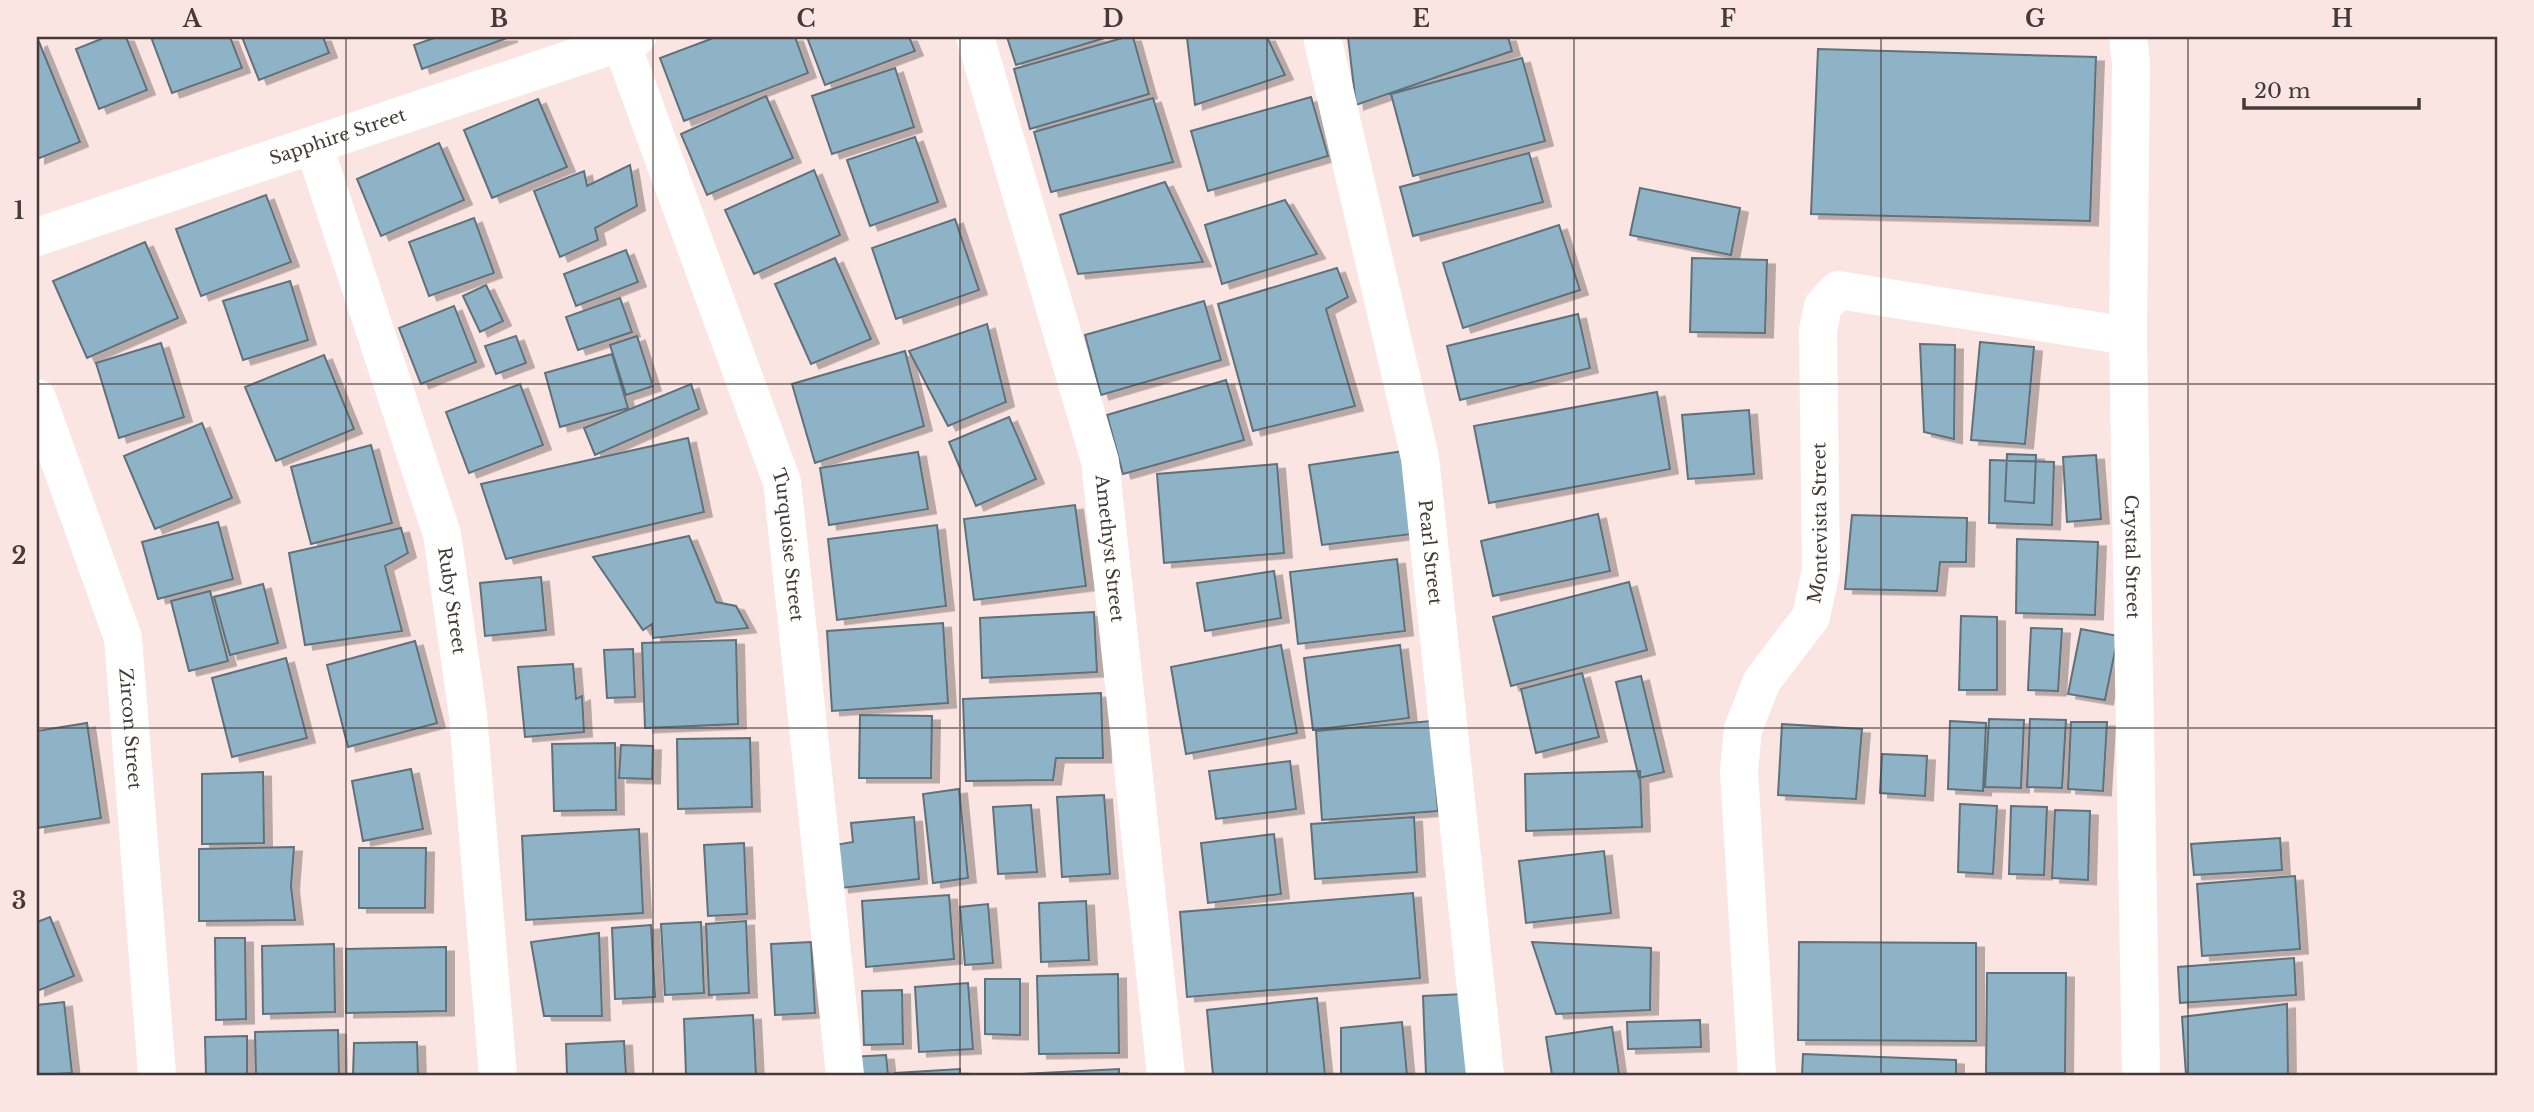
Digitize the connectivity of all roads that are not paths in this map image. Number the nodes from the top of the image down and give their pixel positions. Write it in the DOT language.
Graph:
graph roads {
  1 [pos="975,37"];
  2 [pos="1322,37"];
  3 [pos="2128,37"];
  4 [pos="629,39"];
  5 [pos="314,146"];
  6 [pos="37,237"];
  7 [pos="2128,336"];
  8 [pos="37,398"];
  9 [pos="158,1075"];
  10 [pos="498,1075"];
  11 [pos="845,1075"];
  12 [pos="1166,1075"];
  13 [pos="1485,1075"];
  14 [pos="1757,1075"];
  15 [pos="2141,1075"];
  1 -- 12 [label="street, Amethyst Street"];
  2 -- 13 [label="street, Pearl Street"];
  3 -- 7 [label="street, Crystal Street"];
  4 -- 5 [label="street, Sapphire Street"];
  4 -- 11 [label="street, Turquoise Street"];
  5 -- 6 [label="street, Sapphire Street"];
  5 -- 10 [label="street, Ruby Street"];
  7 -- 14 [label="street, Montevista Street"];
  7 -- 15 [label="street, Crystal Street"];
  8 -- 9 [label="street, Zircon Street"];
}
